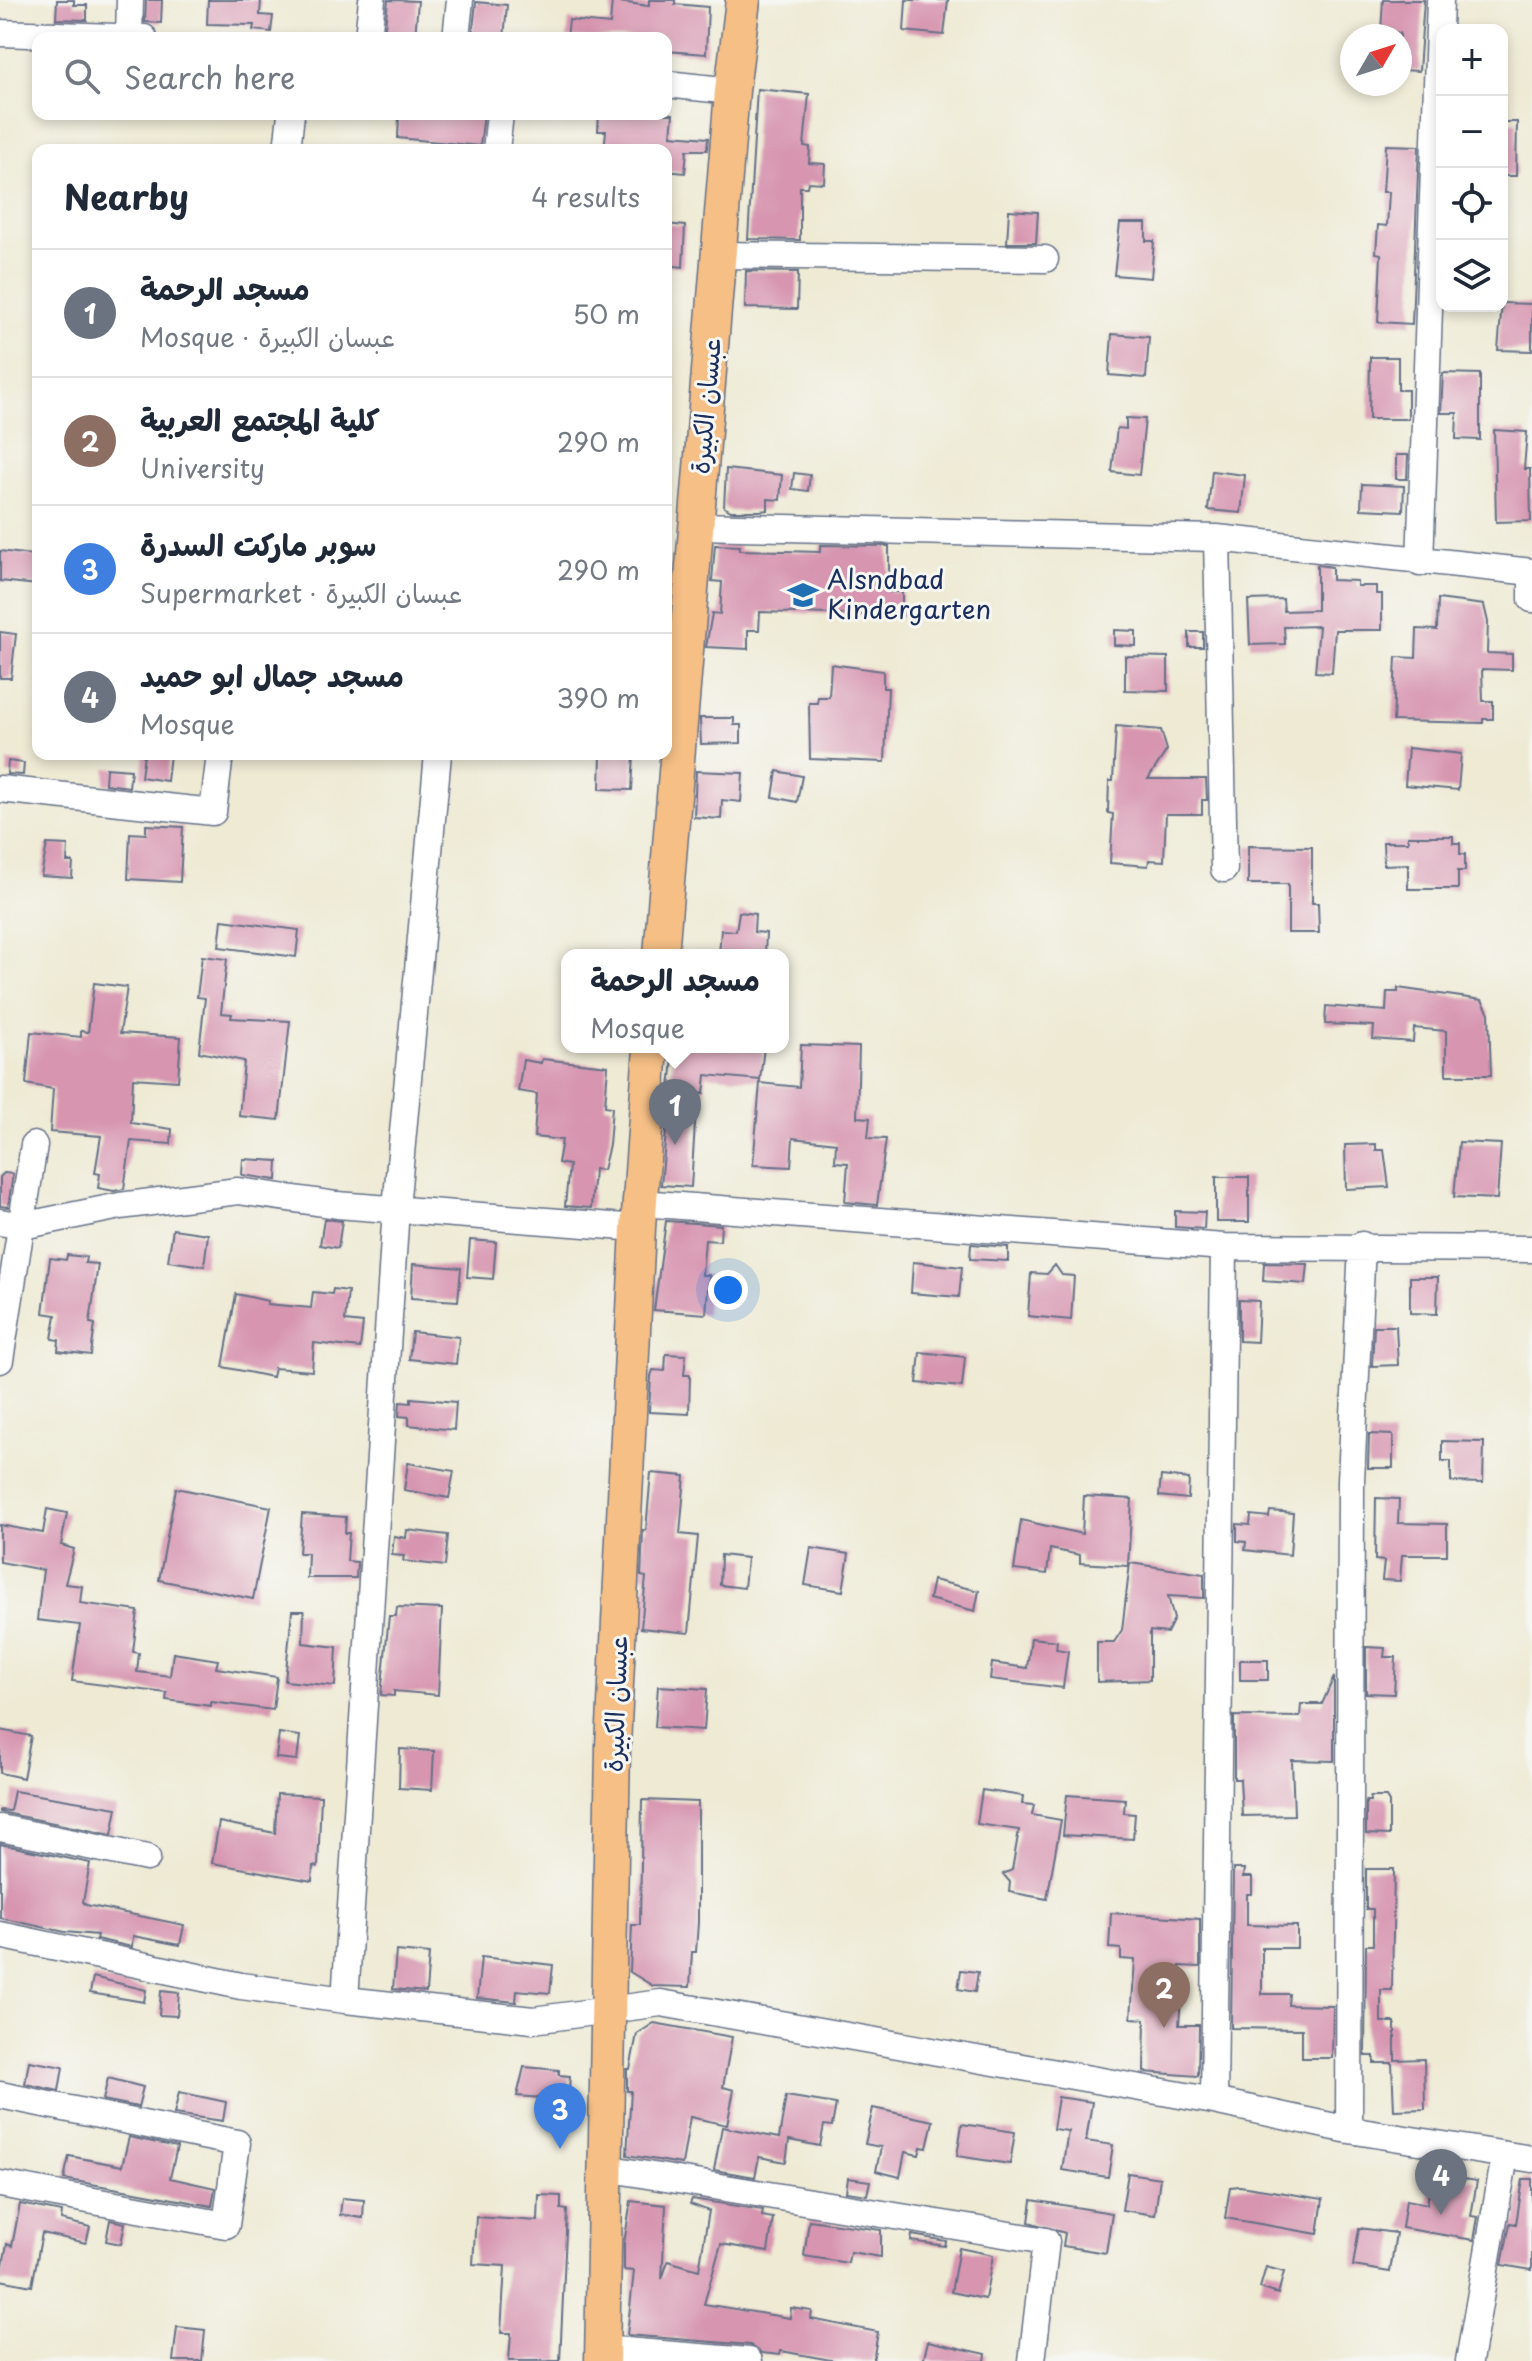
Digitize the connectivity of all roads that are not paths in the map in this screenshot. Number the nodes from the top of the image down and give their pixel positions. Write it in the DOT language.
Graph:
graph roads {
  1 [pos="130,0"];
  2 [pos="372,0"];
  3 [pos="460,0"];
  4 [pos="743,0"];
  5 [pos="1440,0"];
  6 [pos="136,32"];
  7 [pos="369,32"];
  8 [pos="457,32"];
  9 [pos="0,33"];
  10 [pos="32,34"];
  11 [pos="672,85"];
  12 [pos="732,91"];
  13 [pos="290,120"];
  14 [pos="499,120"];
  15 [pos="288,144"];
  16 [pos="497,144"];
  17 [pos="719,255"];
  18 [pos="1045,259"];
  19 [pos="695,526"];
  20 [pos="1217,538"];
  21 [pos="1420,563"];
  22 [pos="1532,572"];
  23 [pos="1532,599"];
  24 [pos="219,760"];
  25 [pos="437,760"];
  26 [pos="0,789"];
  27 [pos="1224,869"];
  28 [pos="661,949"];
  29 [pos="651,1053"];
  30 [pos="34,1145"];
  31 [pos="396,1208"];
  32 [pos="639,1216"];
  33 [pos="11,1224"];
  34 [pos="1362,1245"];
  35 [pos="1224,1247"];
  36 [pos="1532,1249"];
  37 [pos="0,1360"];
  38 [pos="0,1828"];
  39 [pos="147,1858"];
  40 [pos="0,1935"];
  41 [pos="345,2000"];
  42 [pos="608,2010"];
  43 [pos="0,2095"];
  44 [pos="1214,2101"];
  45 [pos="1349,2130"];
  46 [pos="1505,2156"];
  47 [pos="1532,2159"];
  48 [pos="605,2168"];
  49 [pos="0,2184"];
  50 [pos="602,2355"];
  51 [pos="749,2361"];
  52 [pos="1032,2361"];
  53 [pos="1469,2361"];
  1 -- 6 [label="street"];
  2 -- 7 [label="street"];
  3 -- 8 [label="street"];
  4 -- 12 [label="main road, عبسان الكبيرة"];
  5 -- 21 [label="street"];
  9 -- 10 [label="street"];
  11 -- 12 [label="street"];
  12 -- 17 [label="main road, عبسان الكبيرة"];
  13 -- 15 [label="street"];
  14 -- 16 [label="street"];
  17 -- 18 [label="street"];
  17 -- 19 [label="main road, عبسان الكبيرة"];
  19 -- 20 [label="street"];
  19 -- 28 [label="main road, عبسان الكبيرة"];
  20 -- 21 [label="street"];
  20 -- 27 [label="street"];
  21 -- 22 [label="street"];
  22 -- 23 [label="street"];
  24 -- 26 [label="street"];
  25 -- 31 [label="street"];
  29 -- 32 [label="main road, عبسان الكبيرة"];
  30 -- 33 [label="street"];
  31 -- 32 [label="street"];
  31 -- 33 [label="street"];
  31 -- 41 [label="street"];
  32 -- 35 [label="street"];
  32 -- 42 [label="main road, عبسان الكبيرة"];
  33 -- 37 [label="street"];
  34 -- 35 [label="street"];
  34 -- 36 [label="street"];
  34 -- 45 [label="street"];
  35 -- 44 [label="street"];
  38 -- 39 [label="street"];
  40 -- 41 [label="street"];
  41 -- 42 [label="street"];
  42 -- 44 [label="street"];
  42 -- 48 [label="main road, عبسان الكبيرة"];
  43 -- 49 [label="street"];
  44 -- 45 [label="street"];
  45 -- 46 [label="street"];
  46 -- 47 [label="street"];
  46 -- 53 [label="street"];
  48 -- 50 [label="main road, عبسان الكبيرة"];
  48 -- 52 [label="street"];
  50 -- 51 [label="street"];
}
